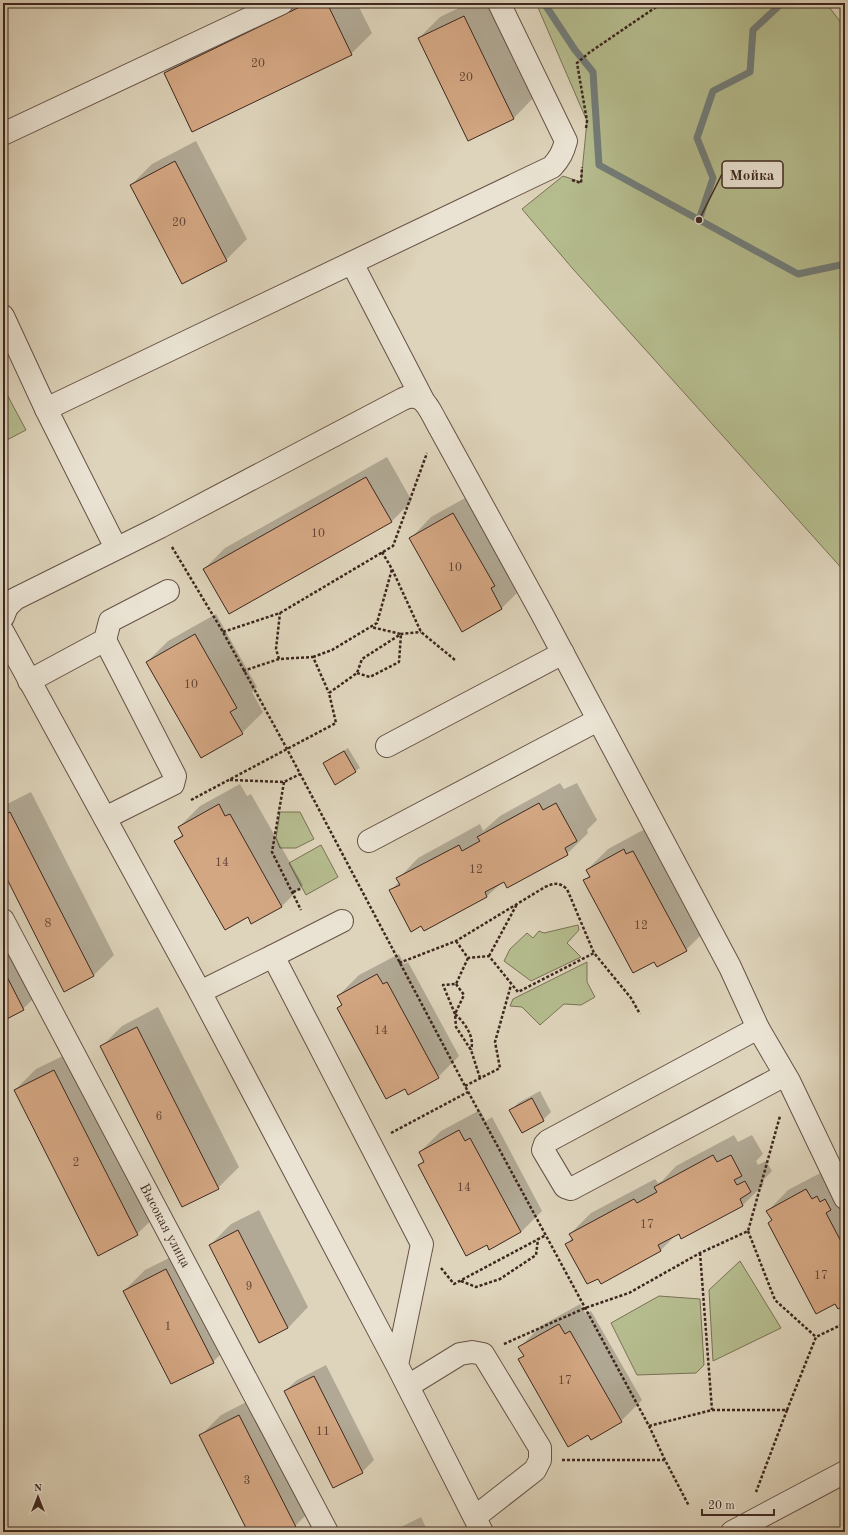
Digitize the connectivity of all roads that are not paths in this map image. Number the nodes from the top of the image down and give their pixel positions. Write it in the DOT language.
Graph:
graph roads {
  1 [pos="282,3"];
  2 [pos="499,3"];
  3 [pos="3,134"];
  4 [pos="352,263"];
  5 [pos="3,316"];
  6 [pos="423,400"];
  7 [pos="46,409"];
  8 [pos="116,548"];
  9 [pos="168,591"];
  10 [pos="3,617"];
  11 [pos="3,632"];
  12 [pos="105,640"];
  13 [pos="563,652"];
  14 [pos="29,681"];
  15 [pos="598,720"];
  16 [pos="387,746"];
  17 [pos="105,818"];
  18 [pos="369,841"];
  19 [pos="3,920"];
  20 [pos="342,921"];
  21 [pos="273,956"];
  22 [pos="200,992"];
  23 [pos="758,1028"];
  24 [pos="787,1078"];
  25 [pos="845,1198"];
  26 [pos="397,1365"];
  27 [pos="408,1386"];
  28 [pos="845,1472"];
  29 [pos="478,1524"];
  30 [pos="738,1528"];
  31 [pos="326,1532"];
  1 -- 3 [label="street"];
  2 -- 4 [label="street"];
  4 -- 6 [label="street"];
  4 -- 7 [label="street"];
  5 -- 7 [label="street"];
  6 -- 8 [label="street"];
  6 -- 13 [label="street"];
  7 -- 8 [label="street"];
  8 -- 10 [label="street"];
  9 -- 12 [label="street"];
  11 -- 14 [label="street"];
  12 -- 14 [label="street"];
  12 -- 17 [label="street"];
  13 -- 15 [label="street"];
  13 -- 16 [label="street"];
  14 -- 17 [label="street"];
  15 -- 18 [label="street"];
  15 -- 23 [label="street"];
  17 -- 22 [label="street"];
  19 -- 31 [label="street, Высокая улица"];
  20 -- 21 [label="street"];
  21 -- 22 [label="street"];
  21 -- 26 [label="street"];
  22 -- 26 [label="street"];
  23 -- 24 [label="street"];
  23 -- 24 [label="street"];
  24 -- 25 [label="street"];
  26 -- 27 [label="street"];
  27 -- 29 [label="street"];
  27 -- 29 [label="street"];
  28 -- 30 [label="street"];
}
